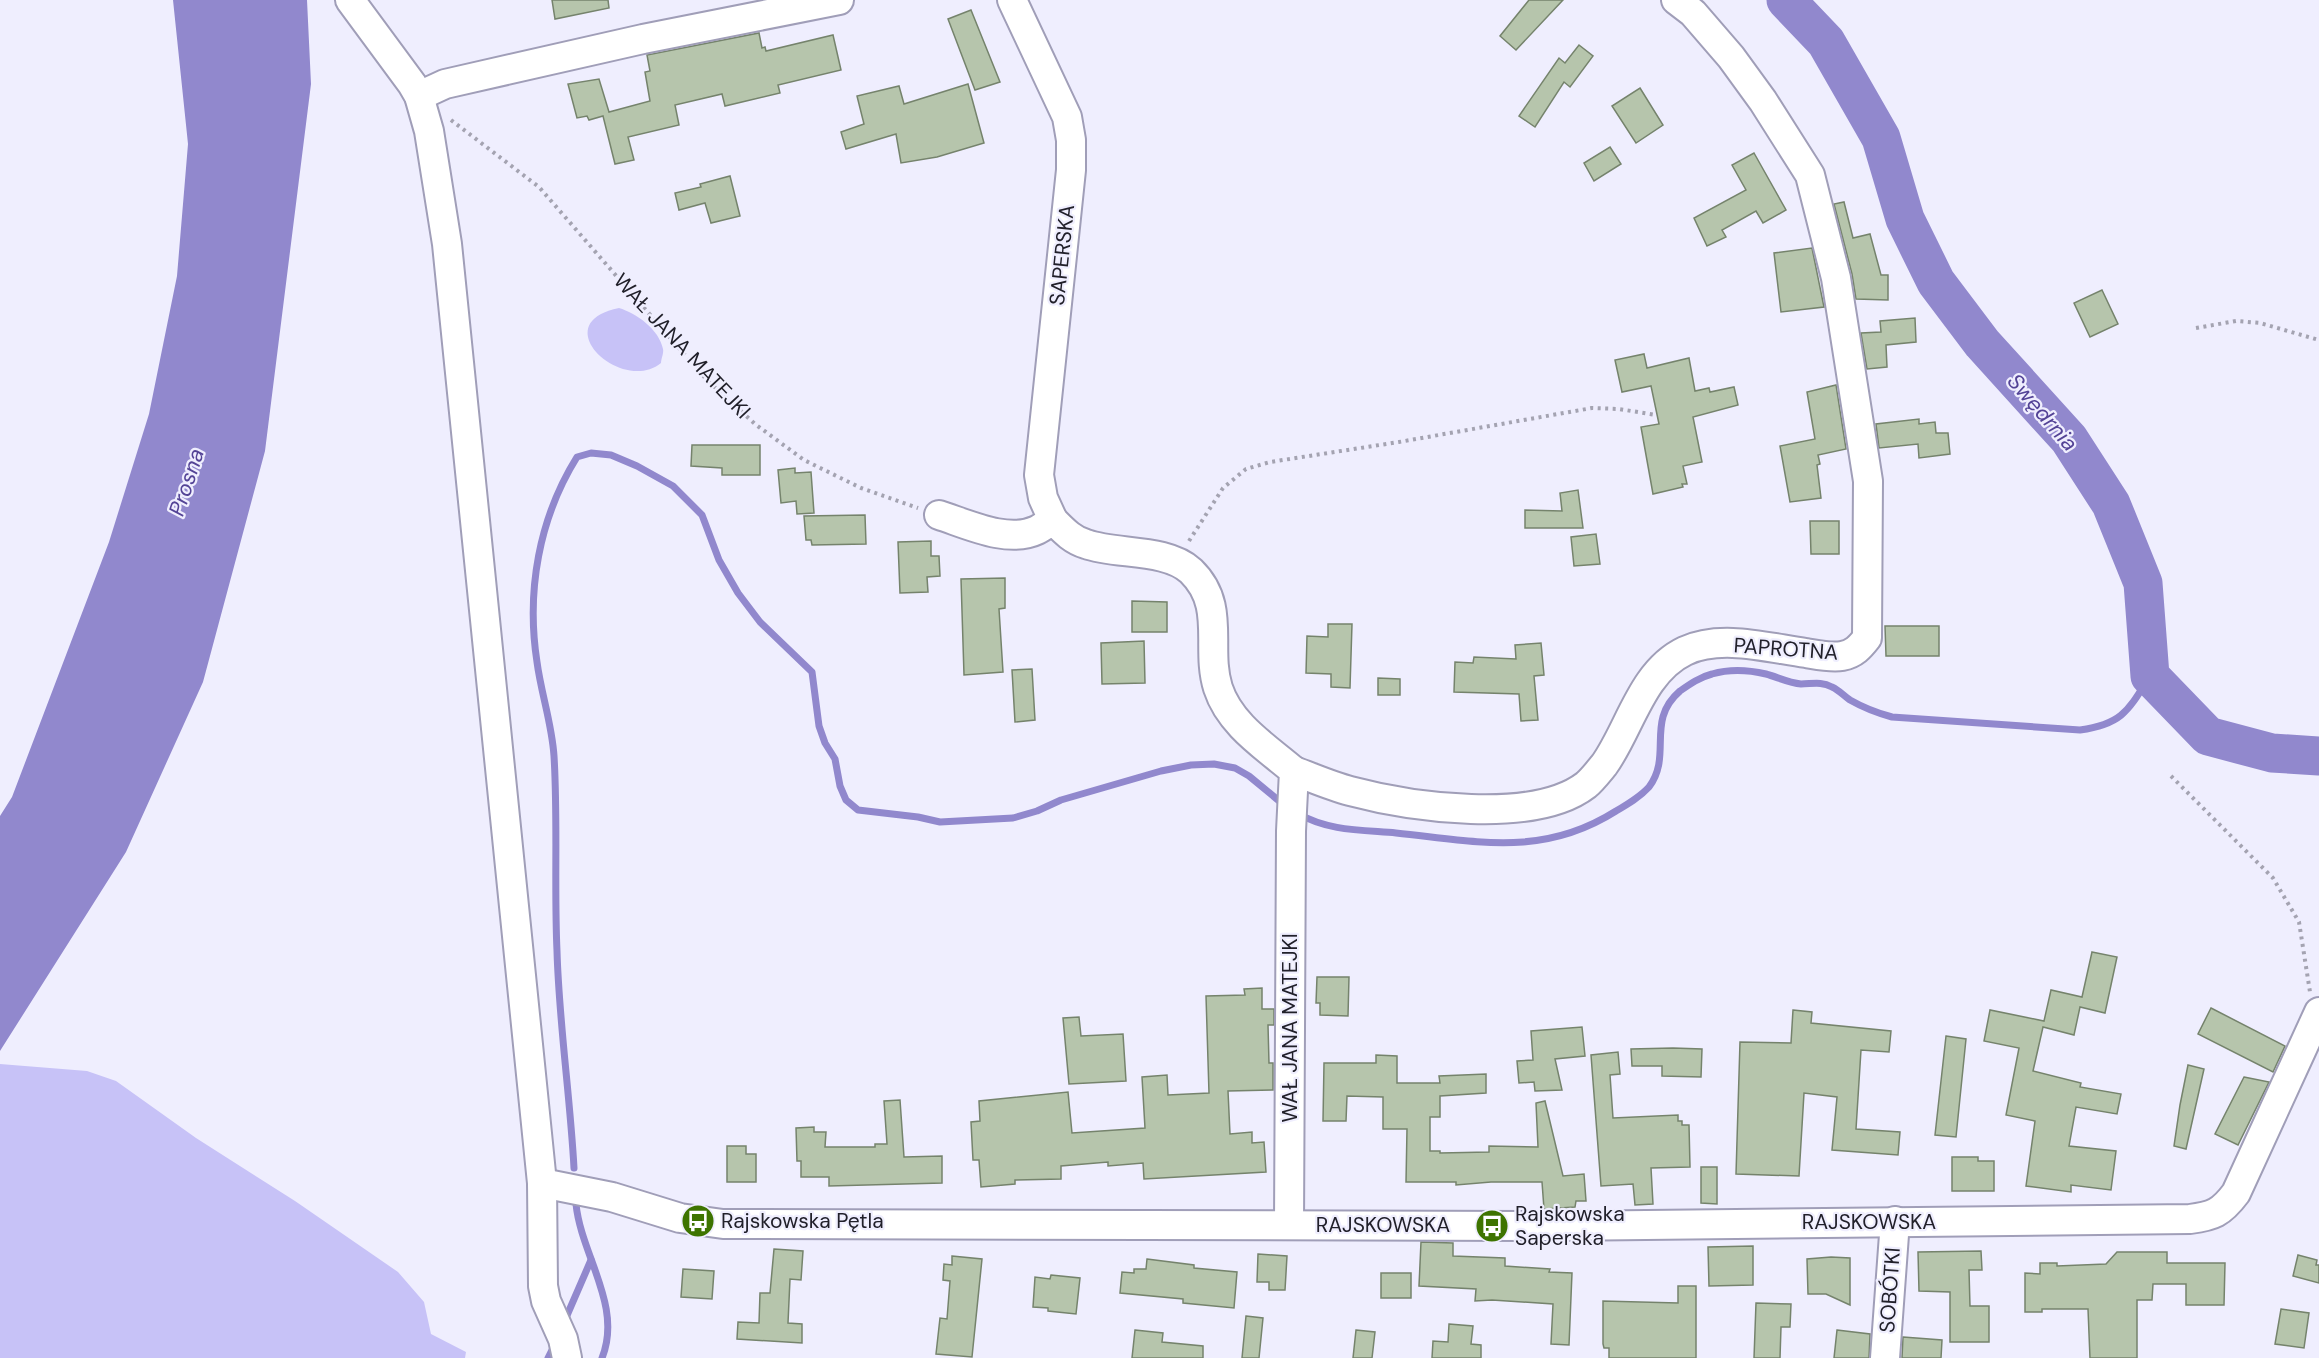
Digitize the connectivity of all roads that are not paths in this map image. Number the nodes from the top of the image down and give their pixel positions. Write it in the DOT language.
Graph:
graph roads {
  1 [pos="350,0"];
  2 [pos="840,0"];
  3 [pos="1012,0"];
  4 [pos="1676,0"];
  5 [pos="419,96"];
  6 [pos="939,516"];
  7 [pos="1053,520"];
  8 [pos="1294,781"];
  9 [pos="2317,1017"];
  10 [pos="542,1183"];
  11 [pos="1895,1221"];
  12 [pos="1289,1224"];
  13 [pos="567,1358"];
  14 [pos="1885,1358"];
  1 -- 5 [label="street"];
  2 -- 5 [label="street"];
  3 -- 7 [label="street, SAPERSKA"];
  4 -- 8 [label="street, PAPROTNA"];
  5 -- 10 [label="street"];
  6 -- 7 [label="street"];
  7 -- 8 [label="street"];
  8 -- 12 [label="street, WAŁ JANA MATEJKI"];
  9 -- 11 [label="street, RAJSKOWSKA"];
  10 -- 12 [label="street, RAJSKOWSKA"];
  10 -- 13 [label="street"];
  11 -- 12 [label="street, RAJSKOWSKA"];
  11 -- 14 [label="street, SOBÓTKI"];
}
